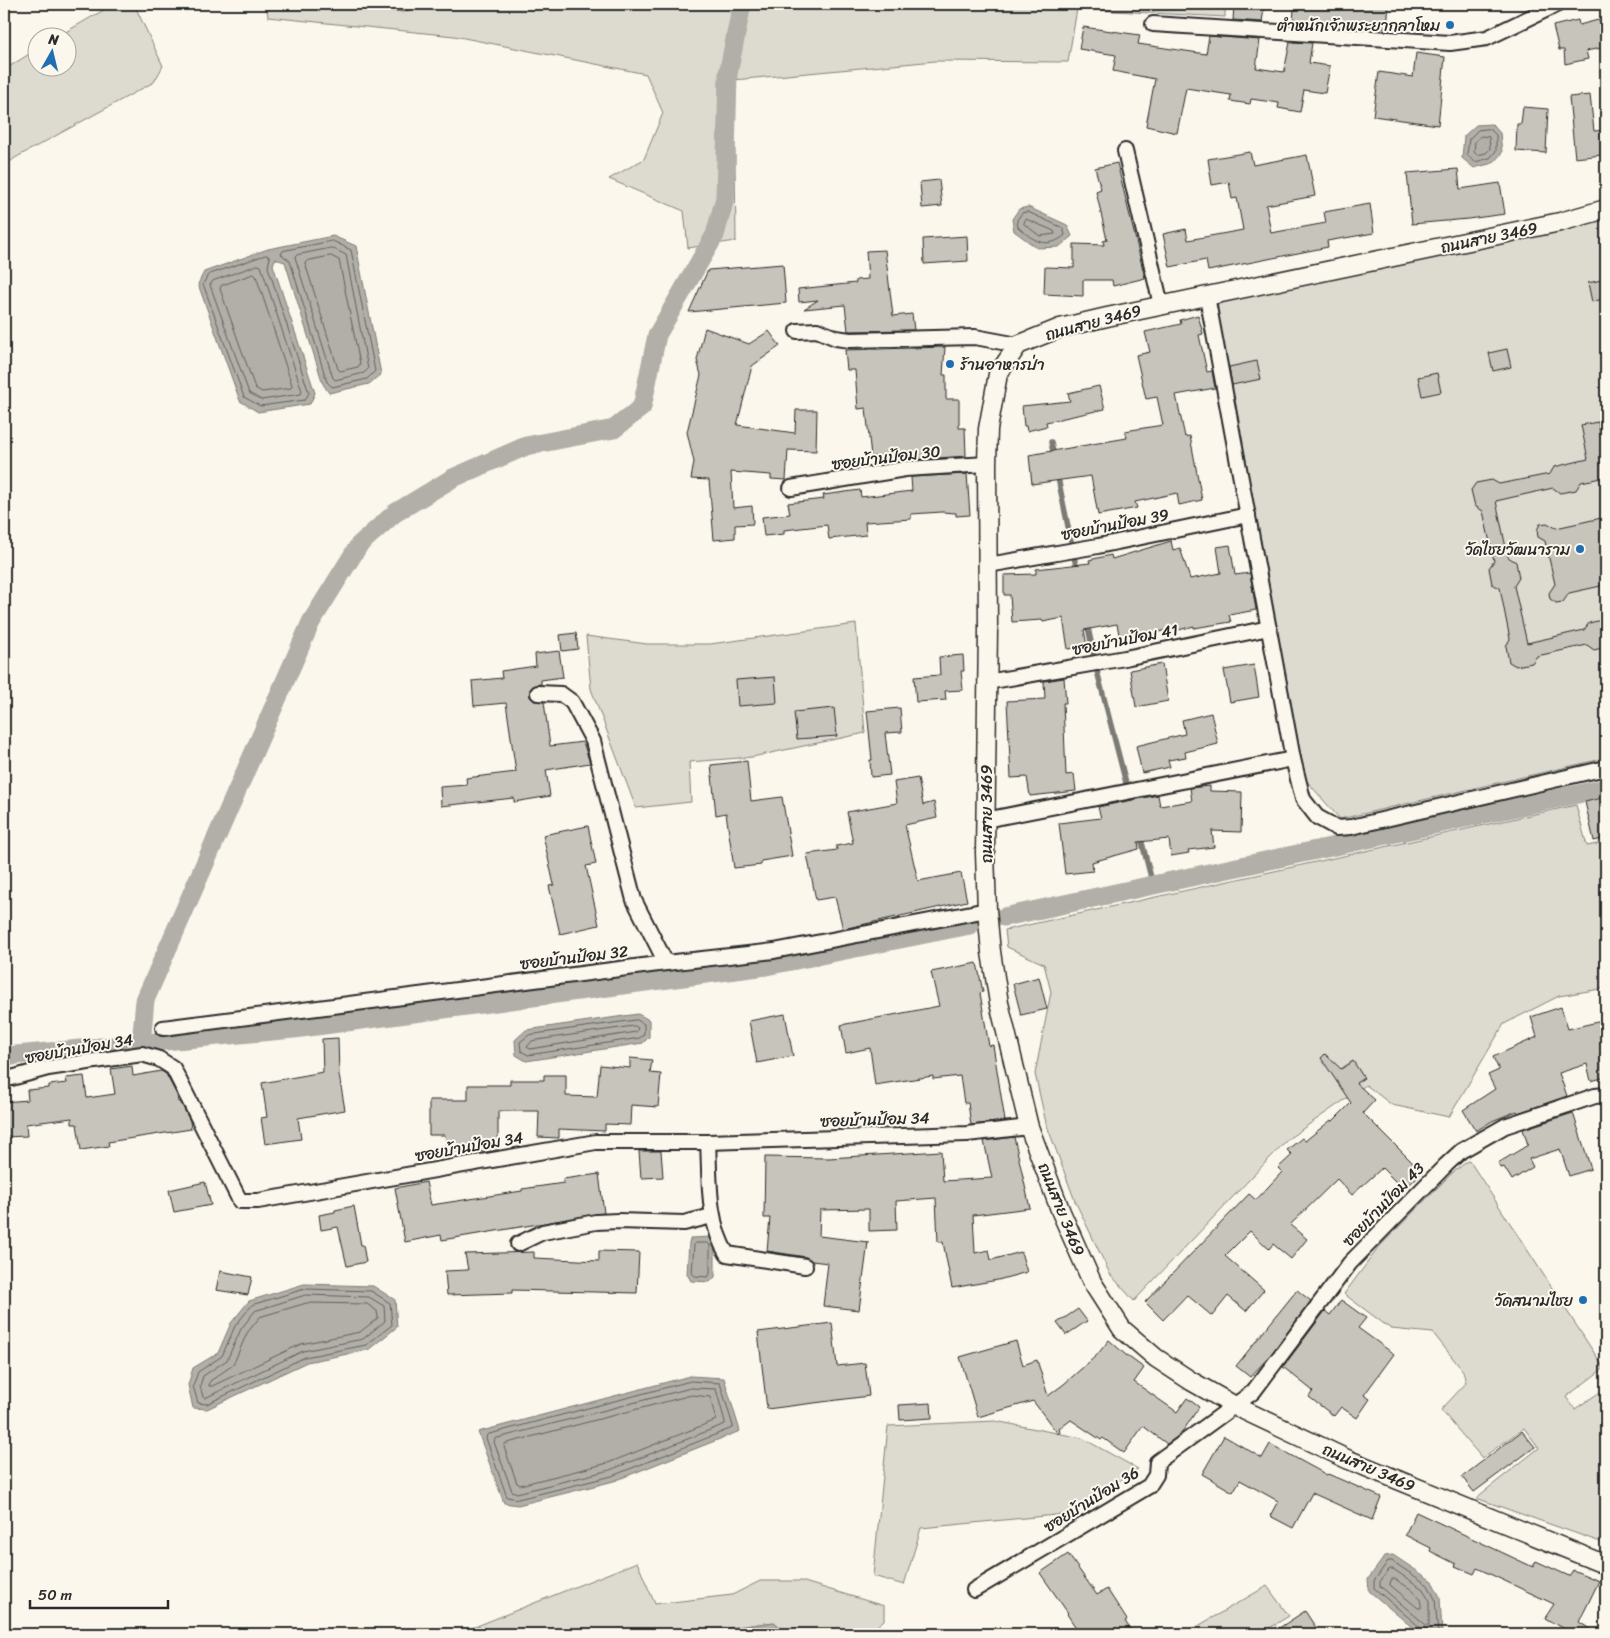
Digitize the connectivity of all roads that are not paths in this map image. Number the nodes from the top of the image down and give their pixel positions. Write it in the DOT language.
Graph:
graph roads {
  1 [pos="1558,4"];
  2 [pos="1153,24"];
  3 [pos="1125,151"];
  4 [pos="1606,208"];
  5 [pos="1206,296"];
  6 [pos="1161,305"];
  7 [pos="798,330"];
  8 [pos="1018,345"];
  9 [pos="987,464"];
  10 [pos="790,488"];
  11 [pos="1248,515"];
  12 [pos="988,564"];
  13 [pos="1269,628"];
  14 [pos="987,682"];
  15 [pos="538,693"];
  16 [pos="1293,759"];
  17 [pos="1606,768"];
  18 [pos="985,820"];
  19 [pos="987,910"];
  20 [pos="666,963"];
  21 [pos="163,1028"];
  22 [pos="4,1080"];
  23 [pos="1606,1095"];
  24 [pos="1029,1127"];
  25 [pos="708,1142"];
  26 [pos="712,1216"];
  27 [pos="518,1244"];
  28 [pos="805,1266"];
  29 [pos="1235,1406"];
  30 [pos="1606,1565"];
  31 [pos="974,1590"];
  1 -- 2 [label="street"];
  3 -- 6 [label="street"];
  4 -- 5 [label="street, ถนนสาย 3469"];
  5 -- 6 [label="street, ถนนสาย 3469"];
  5 -- 11 [label="street"];
  6 -- 8 [label="street, ถนนสาย 3469"];
  7 -- 8 [label="street"];
  8 -- 9 [label="street, ถนนสาย 3469"];
  9 -- 10 [label="street, ซอยบ้านป้อม 30"];
  9 -- 12 [label="street, ถนนสาย 3469"];
  11 -- 12 [label="street, ซอยบ้านป้อม 39"];
  11 -- 13 [label="street"];
  12 -- 14 [label="street, ถนนสาย 3469"];
  13 -- 14 [label="street, ซอยบ้านป้อม 41"];
  13 -- 16 [label="street"];
  14 -- 18 [label="street, ถนนสาย 3469"];
  15 -- 20 [label="street"];
  16 -- 17 [label="street"];
  16 -- 18 [label="street"];
  18 -- 19 [label="street, ถนนสาย 3469"];
  19 -- 20 [label="street, ซอยบ้านป้อม 32"];
  19 -- 24 [label="street, ถนนสาย 3469"];
  20 -- 21 [label="street, ซอยบ้านป้อม 32"];
  22 -- 25 [label="street, ซอยบ้านป้อม 34"];
  23 -- 29 [label="street, ซอยบ้านป้อม 43"];
  24 -- 25 [label="street, ซอยบ้านป้อม 34"];
  24 -- 29 [label="street, ถนนสาย 3469"];
  25 -- 26 [label="street"];
  26 -- 27 [label="street"];
  26 -- 28 [label="street"];
  29 -- 30 [label="street, ถนนสาย 3469"];
  29 -- 31 [label="street, ซอยบ้านป้อม 36"];
}
